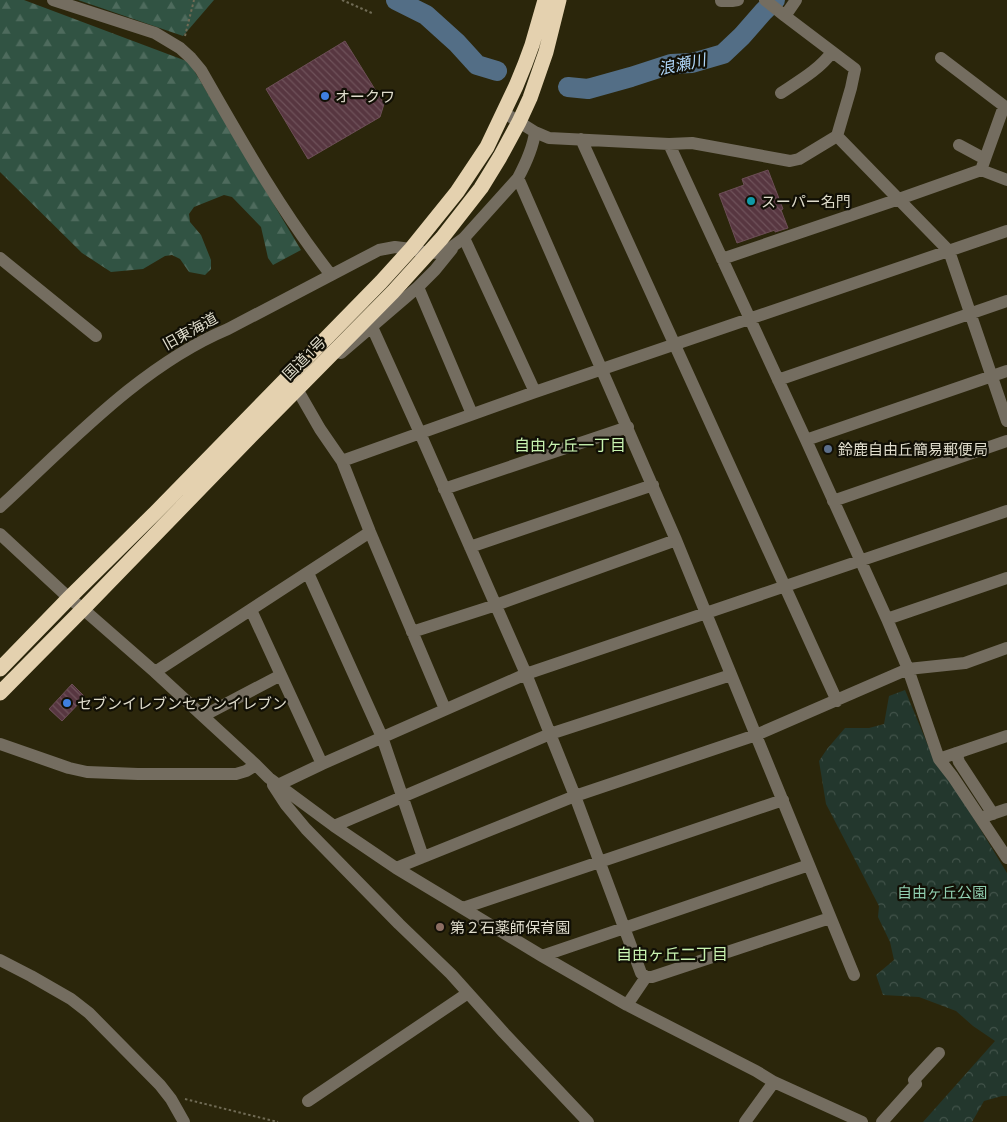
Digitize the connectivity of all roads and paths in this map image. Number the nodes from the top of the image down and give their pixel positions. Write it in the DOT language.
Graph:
graph roads {
  1 [pos="53,0"];
  2 [pos="194,0"];
  3 [pos="342,0"];
  4 [pos="545,0"];
  5 [pos="560,0"];
  6 [pos="738,0"];
  7 [pos="765,0"];
  8 [pos="796,0"];
  9 [pos="722,1"];
  10 [pos="374,14"];
  11 [pos="783,15"];
  12 [pos="183,51"];
  13 [pos="832,52"];
  14 [pos="941,58"];
  15 [pos="781,92"];
  16 [pos="1005,107"];
  17 [pos="503,112"];
  18 [pos="519,122"];
  19 [pos="535,132"];
  20 [pos="837,136"];
  21 [pos="580,139"];
  22 [pos="669,144"];
  23 [pos="959,145"];
  24 [pos="983,164"];
  25 [pos="518,178"];
  26 [pos="1007,180"];
  27 [pos="900,199"];
  28 [pos="1007,231"];
  29 [pos="464,238"];
  30 [pos="453,247"];
  31 [pos="411,249"];
  32 [pos="949,251"];
  33 [pos="429,253"];
  34 [pos="0,258"];
  35 [pos="722,259"];
  36 [pos="331,275"];
  37 [pos="418,287"];
  38 [pos="1007,300"];
  39 [pos="970,313"];
  40 [pos="749,318"];
  41 [pos="372,327"];
  42 [pos="96,336"];
  43 [pos="675,344"];
  44 [pos="602,369"];
  45 [pos="317,370"];
  46 [pos="1007,371"];
  47 [pos="992,376"];
  48 [pos="778,380"];
  49 [pos="297,389"];
  50 [pos="535,392"];
  51 [pos="472,414"];
  52 [pos="1007,421"];
  53 [pos="628,427"];
  54 [pos="420,432"];
  55 [pos="806,440"];
  56 [pos="1007,441"];
  57 [pos="342,461"];
  58 [pos="653,485"];
  59 [pos="444,489"];
  60 [pos="833,501"];
  61 [pos="0,507"];
  62 [pos="1007,511"];
  63 [pos="370,532"];
  64 [pos="0,534"];
  65 [pos="676,540"];
  66 [pos="470,546"];
  67 [pos="860,561"];
  68 [pos="308,573"];
  69 [pos="1007,578"];
  70 [pos="785,586"];
  71 [pos="69,598"];
  72 [pos="496,605"];
  73 [pos="83,609"];
  74 [pos="252,610"];
  75 [pos="706,613"];
  76 [pos="887,619"];
  77 [pos="412,632"];
  78 [pos="1007,648"];
  79 [pos="908,669"];
  80 [pos="0,670"];
  81 [pos="155,672"];
  82 [pos="526,674"];
  83 [pos="281,675"];
  84 [pos="731,675"];
  85 [pos="0,692"];
  86 [pos="836,701"];
  87 [pos="445,709"];
  88 [pos="203,716"];
  89 [pos="550,734"];
  90 [pos="756,735"];
  91 [pos="1007,736"];
  92 [pos="382,738"];
  93 [pos="0,744"];
  94 [pos="956,753"];
  95 [pos="939,759"];
  96 [pos="322,764"];
  97 [pos="256,765"];
  98 [pos="273,781"];
  99 [pos="575,796"];
  100 [pos="402,797"];
  101 [pos="783,800"];
  102 [pos="1007,809"];
  103 [pos="987,816"];
  104 [pos="334,826"];
  105 [pos="423,857"];
  106 [pos="1007,858"];
  107 [pos="599,861"];
  108 [pos="809,865"];
  109 [pos="396,868"];
  110 [pos="463,908"];
  111 [pos="830,918"];
  112 [pos="624,928"];
  113 [pos="542,956"];
  114 [pos="0,960"];
  115 [pos="854,975"];
  116 [pos="646,977"];
  117 [pos="468,993"];
  118 [pos="627,1005"];
  119 [pos="939,1052"];
  120 [pos="774,1082"];
  121 [pos="172,1099"];
  122 [pos="308,1101"];
  123 [pos="184,1122"];
  124 [pos="278,1122"];
  125 [pos="588,1122"];
  126 [pos="745,1122"];
  127 [pos="862,1122"];
  128 [pos="882,1122"];
  1 -- 12 [label="street"];
  2 -- 12 [label="path"];
  3 -- 10 [label="path"];
  4 -- 17 [label="highway, 国道1号"];
  5 -- 18 [label="highway, 国道1号"];
  6 -- 9 [label="street"];
  7 -- 11 [label="street"];
  8 -- 11 [label="street"];
  11 -- 13 [label="street"];
  12 -- 36 [label="street"];
  13 -- 15 [label="street"];
  13 -- 20 [label="street"];
  14 -- 16 [label="street"];
  16 -- 24 [label="street"];
  17 -- 18 [label="street"];
  17 -- 31 [label="highway, 国道1号"];
  18 -- 19 [label="street"];
  18 -- 33 [label="highway, 国道1号"];
  19 -- 21 [label="street"];
  19 -- 25 [label="street"];
  20 -- 22 [label="street"];
  20 -- 27 [label="street"];
  21 -- 22 [label="street"];
  21 -- 43 [label="street"];
  22 -- 35 [label="street"];
  23 -- 24 [label="street"];
  24 -- 26 [label="street"];
  24 -- 27 [label="street"];
  25 -- 29 [label="street"];
  25 -- 44 [label="street"];
  27 -- 32 [label="street"];
  27 -- 35 [label="street"];
  28 -- 32 [label="street"];
  29 -- 30 [label="street"];
  29 -- 50 [label="street"];
  30 -- 33 [label="street"];
  30 -- 37 [label="street"];
  31 -- 33 [label="street, 旧東海道"];
  31 -- 36 [label="street, 旧東海道"];
  31 -- 71 [label="highway, 国道1号"];
  32 -- 39 [label="street"];
  32 -- 40 [label="street"];
  33 -- 45 [label="highway, 国道1号"];
  34 -- 42 [label="street"];
  35 -- 40 [label="street"];
  36 -- 61 [label="street, 旧東海道"];
  37 -- 41 [label="street"];
  37 -- 51 [label="street"];
  38 -- 39 [label="street"];
  39 -- 47 [label="street"];
  39 -- 48 [label="street"];
  40 -- 43 [label="street"];
  40 -- 48 [label="street"];
  41 -- 45 [label="street"];
  41 -- 54 [label="street"];
  43 -- 44 [label="street"];
  43 -- 70 [label="street"];
  44 -- 50 [label="street"];
  44 -- 53 [label="street"];
  45 -- 49 [label="highway, 国道1号"];
  46 -- 47 [label="street"];
  47 -- 52 [label="street"];
  47 -- 55 [label="street"];
  48 -- 55 [label="street"];
  49 -- 57 [label="street"];
  49 -- 73 [label="highway, 国道1号"];
  50 -- 51 [label="street"];
  51 -- 54 [label="street"];
  53 -- 58 [label="street"];
  53 -- 59 [label="street"];
  54 -- 57 [label="street"];
  54 -- 59 [label="street"];
  55 -- 60 [label="street"];
  56 -- 60 [label="street"];
  57 -- 63 [label="street"];
  58 -- 65 [label="street"];
  58 -- 66 [label="street"];
  59 -- 66 [label="street"];
  60 -- 67 [label="street"];
  62 -- 67 [label="street"];
  63 -- 68 [label="street"];
  63 -- 77 [label="street"];
  64 -- 71 [label="street"];
  65 -- 72 [label="street"];
  65 -- 75 [label="street"];
  66 -- 72 [label="street"];
  67 -- 70 [label="street"];
  67 -- 76 [label="street"];
  68 -- 74 [label="street"];
  68 -- 92 [label="street"];
  69 -- 76 [label="street"];
  70 -- 75 [label="street"];
  70 -- 86 [label="street"];
  71 -- 73 [label="street"];
  71 -- 80 [label="highway, 国道1号"];
  72 -- 77 [label="street"];
  72 -- 82 [label="street"];
  73 -- 81 [label="street"];
  73 -- 85 [label="highway, 国道1号"];
  74 -- 81 [label="street"];
  74 -- 83 [label="street"];
  75 -- 82 [label="street"];
  75 -- 84 [label="street"];
  76 -- 79 [label="street"];
  77 -- 87 [label="street"];
  78 -- 79 [label="street"];
  79 -- 86 [label="street"];
  79 -- 95 [label="street"];
  81 -- 88 [label="street"];
  82 -- 87 [label="street"];
  82 -- 89 [label="street"];
  83 -- 88 [label="street"];
  83 -- 96 [label="street"];
  84 -- 89 [label="street"];
  84 -- 90 [label="street"];
  86 -- 90 [label="street"];
  87 -- 92 [label="street"];
  88 -- 97 [label="street"];
  89 -- 99 [label="street"];
  89 -- 100 [label="street"];
  90 -- 99 [label="street"];
  90 -- 101 [label="street"];
  91 -- 94 [label="street"];
  92 -- 96 [label="street"];
  92 -- 100 [label="street"];
  93 -- 97 [label="street"];
  94 -- 95 [label="street"];
  94 -- 103 [label="street"];
  95 -- 103 [label="street"];
  96 -- 98 [label="street"];
  97 -- 98 [label="street"];
  98 -- 104 [label="street"];
  98 -- 117 [label="street"];
  99 -- 105 [label="street"];
  99 -- 107 [label="street"];
  100 -- 104 [label="street"];
  100 -- 105 [label="street"];
  101 -- 107 [label="street"];
  101 -- 108 [label="street"];
  102 -- 103 [label="street"];
  103 -- 106 [label="street"];
  104 -- 109 [label="street"];
  105 -- 109 [label="street"];
  107 -- 110 [label="street"];
  107 -- 112 [label="street"];
  108 -- 111 [label="street"];
  108 -- 112 [label="street"];
  109 -- 110 [label="street"];
  110 -- 113 [label="street"];
  111 -- 115 [label="street"];
  111 -- 116 [label="street"];
  112 -- 113 [label="street"];
  112 -- 116 [label="street"];
  113 -- 118 [label="street"];
  114 -- 121 [label="street"];
  116 -- 118 [label="street"];
  117 -- 122 [label="street"];
  117 -- 125 [label="street"];
  118 -- 120 [label="street"];
  119 -- 128 [label="street"];
  120 -- 126 [label="street"];
  120 -- 127 [label="street"];
  121 -- 123 [label="street"];
  121 -- 124 [label="path"];
}
